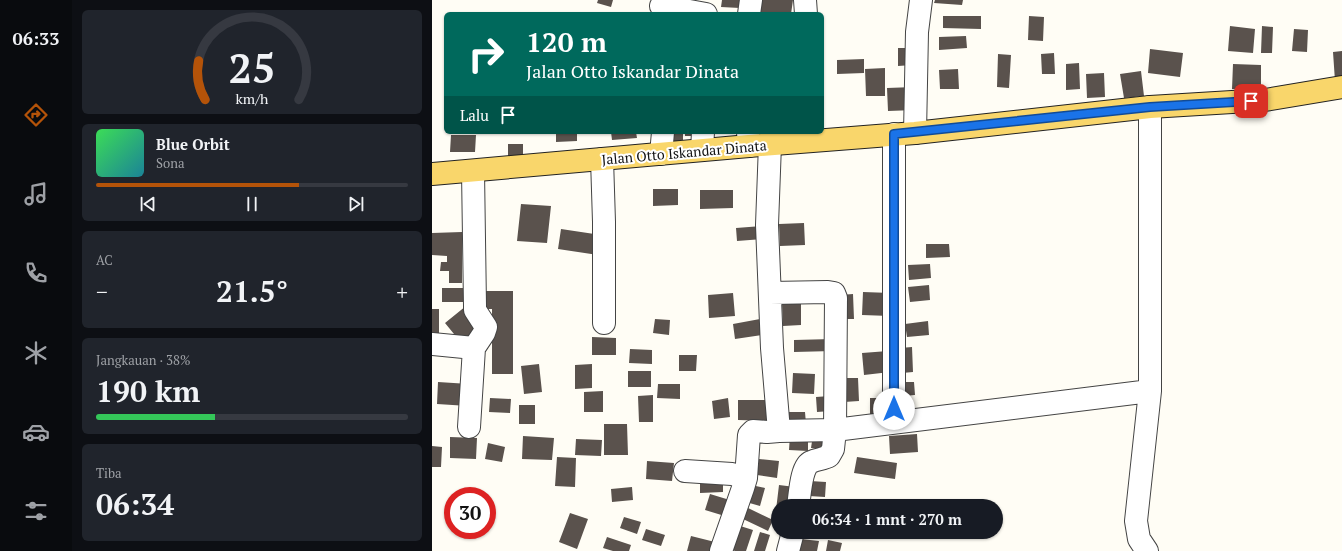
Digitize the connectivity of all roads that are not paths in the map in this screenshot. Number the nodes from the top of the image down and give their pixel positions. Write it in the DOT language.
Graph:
graph roads {
  1 [pos="708,0"];
  2 [pos="751,0"];
  3 [pos="805,0"];
  4 [pos="921,0"];
  5 [pos="661,6"];
  6 [pos="695,12"];
  7 [pos="706,12"];
  8 [pos="749,12"];
  9 [pos="806,12"];
  10 [pos="1342,87"];
  11 [pos="1150,107"];
  12 [pos="663,134"];
  13 [pos="904,134"];
  14 [pos="811,136"];
  15 [pos="749,139"];
  16 [pos="702,141"];
  17 [pos="770,144"];
  18 [pos="661,154"];
  19 [pos="602,159"];
  20 [pos="474,171"];
  21 [pos="432,174"];
  22 [pos="770,293"];
  23 [pos="604,323"];
  24 [pos="432,344"];
  25 [pos="474,348"];
  26 [pos="1150,391"];
  27 [pos="894,409"];
  28 [pos="469,427"];
  29 [pos="835,430"];
  30 [pos="779,431"];
  31 [pos="685,471"];
  32 [pos="746,478"];
  33 [pos="799,499"];
  34 [pos="791,539"];
  35 [pos="721,551"];
  36 [pos="788,551"];
  37 [pos="1148,551"];
  1 -- 7 [label="street"];
  2 -- 8 [label="street"];
  3 -- 9 [label="street"];
  4 -- 13 [label="street"];
  5 -- 6 [label="street"];
  10 -- 11 [label="main road, Jalan Otto Iskandar Dinata"];
  11 -- 13 [label="main road, Jalan Otto Iskandar Dinata"];
  11 -- 26 [label="street"];
  12 -- 18 [label="street"];
  13 -- 14 [label="main road, Jalan Otto Iskandar Dinata"];
  13 -- 27 [label="street"];
  14 -- 17 [label="main road, Jalan Otto Iskandar Dinata"];
  15 -- 16 [label="main road, Jalan Otto Iskandar Dinata"];
  15 -- 17 [label="main road, Jalan Otto Iskandar Dinata"];
  16 -- 18 [label="main road, Jalan Otto Iskandar Dinata"];
  17 -- 22 [label="street"];
  18 -- 19 [label="main road, Jalan Otto Iskandar Dinata"];
  19 -- 20 [label="main road, Jalan Otto Iskandar Dinata"];
  19 -- 23 [label="street"];
  20 -- 21 [label="main road, Jalan Otto Iskandar Dinata"];
  20 -- 25 [label="street"];
  22 -- 29 [label="street"];
  22 -- 30 [label="street"];
  24 -- 25 [label="street"];
  25 -- 28 [label="street"];
  26 -- 29 [label="street"];
  26 -- 37 [label="street"];
  29 -- 30 [label="street"];
  29 -- 33 [label="street"];
  30 -- 32 [label="street"];
  31 -- 32 [label="street"];
  32 -- 35 [label="street"];
  34 -- 36 [label="street"];
}
